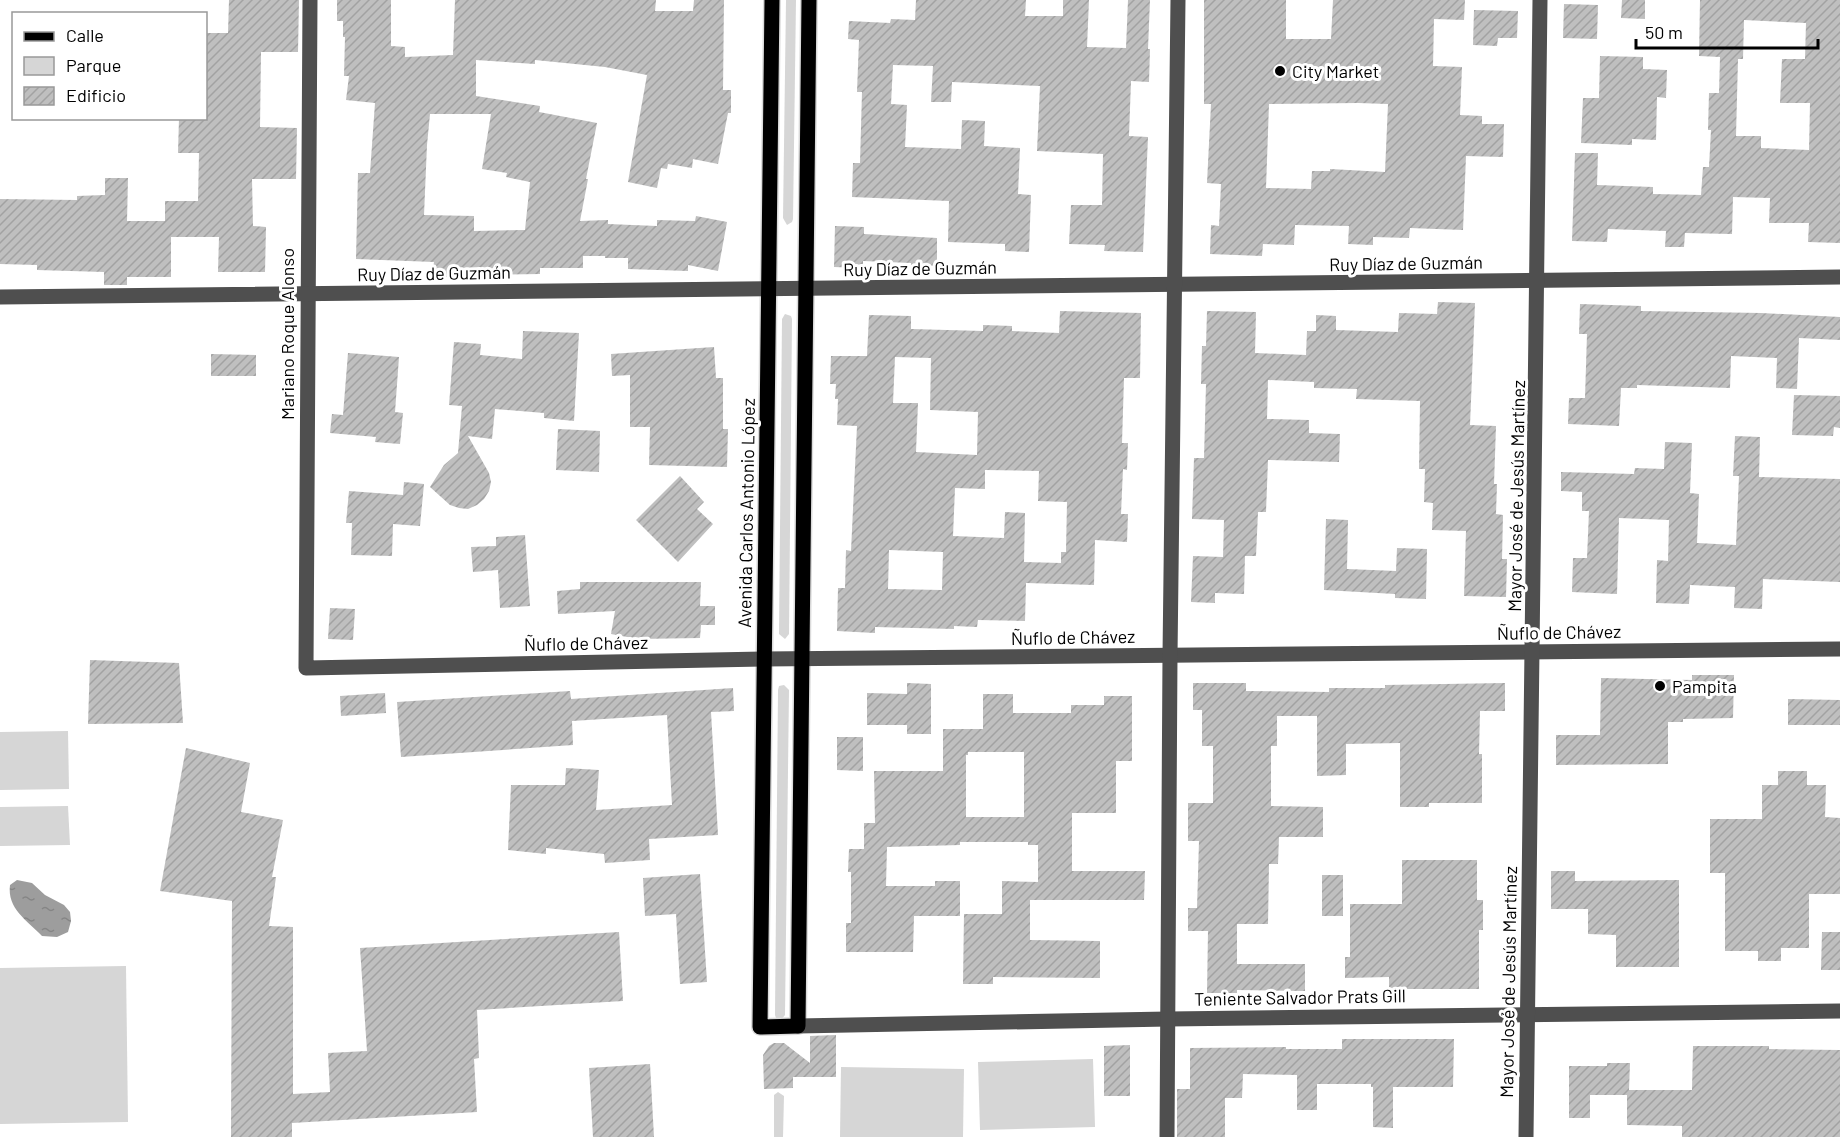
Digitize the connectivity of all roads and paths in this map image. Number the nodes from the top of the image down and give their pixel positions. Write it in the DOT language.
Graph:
graph roads {
  1 [pos="310,0"];
  2 [pos="772,0"];
  3 [pos="809,0"];
  4 [pos="1179,0"];
  5 [pos="1540,0"];
  6 [pos="1840,278"];
  7 [pos="1537,281"];
  8 [pos="1175,285"];
  9 [pos="768,289"];
  10 [pos="806,289"];
  11 [pos="307,294"];
  12 [pos="0,297"];
  13 [pos="1840,649"];
  14 [pos="1533,652"];
  15 [pos="1170,656"];
  16 [pos="763,659"];
  17 [pos="802,659"];
  18 [pos="306,668"];
  19 [pos="1840,1011"];
  20 [pos="1527,1014"];
  21 [pos="1168,1018"];
  22 [pos="798,1026"];
  23 [pos="760,1027"];
  24 [pos="1167,1137"];
  25 [pos="1526,1137"];
  1 -- 11 [label="street, Mariano Roque Alonso"];
  2 -- 9 [label="main road, Avenida Carlos Antonio López"];
  3 -- 10 [label="main road"];
  4 -- 8 [label="street"];
  5 -- 7 [label="street, Mayor José de Jesús Martínez"];
  6 -- 7 [label="street, Ruy Díaz de Guzmán"];
  7 -- 8 [label="street, Ruy Díaz de Guzmán"];
  7 -- 14 [label="street, Mayor José de Jesús Martínez"];
  8 -- 10 [label="street, Ruy Díaz de Guzmán"];
  8 -- 15 [label="street"];
  9 -- 10 [label="street, Ruy Díaz de Guzmán"];
  9 -- 11 [label="street, Ruy Díaz de Guzmán"];
  9 -- 16 [label="main road, Avenida Carlos Antonio López"];
  10 -- 17 [label="main road"];
  11 -- 12 [label="street, Ruy Díaz de Guzmán"];
  11 -- 18 [label="street, Mariano Roque Alonso"];
  13 -- 14 [label="street, Ñuflo de Chávez"];
  14 -- 15 [label="street, Ñuflo de Chávez"];
  14 -- 20 [label="street, Mayor José de Jesús Martínez"];
  15 -- 17 [label="street, Ñuflo de Chávez"];
  15 -- 21 [label="street"];
  16 -- 17 [label="street, Ñuflo de Chávez"];
  16 -- 18 [label="street, Ñuflo de Chávez"];
  16 -- 23 [label="main road, Avenida Carlos Antonio López"];
  17 -- 22 [label="main road"];
  19 -- 20 [label="street, Teniente Salvador Prats Gill"];
  20 -- 21 [label="street, Teniente Salvador Prats Gill"];
  20 -- 25 [label="street, Mayor José de Jesús Martínez"];
  21 -- 22 [label="street, Teniente Salvador Prats Gill"];
  21 -- 24 [label="street"];
  22 -- 23 [label="main road, Teniente Salvador Prats Gill"];
}
